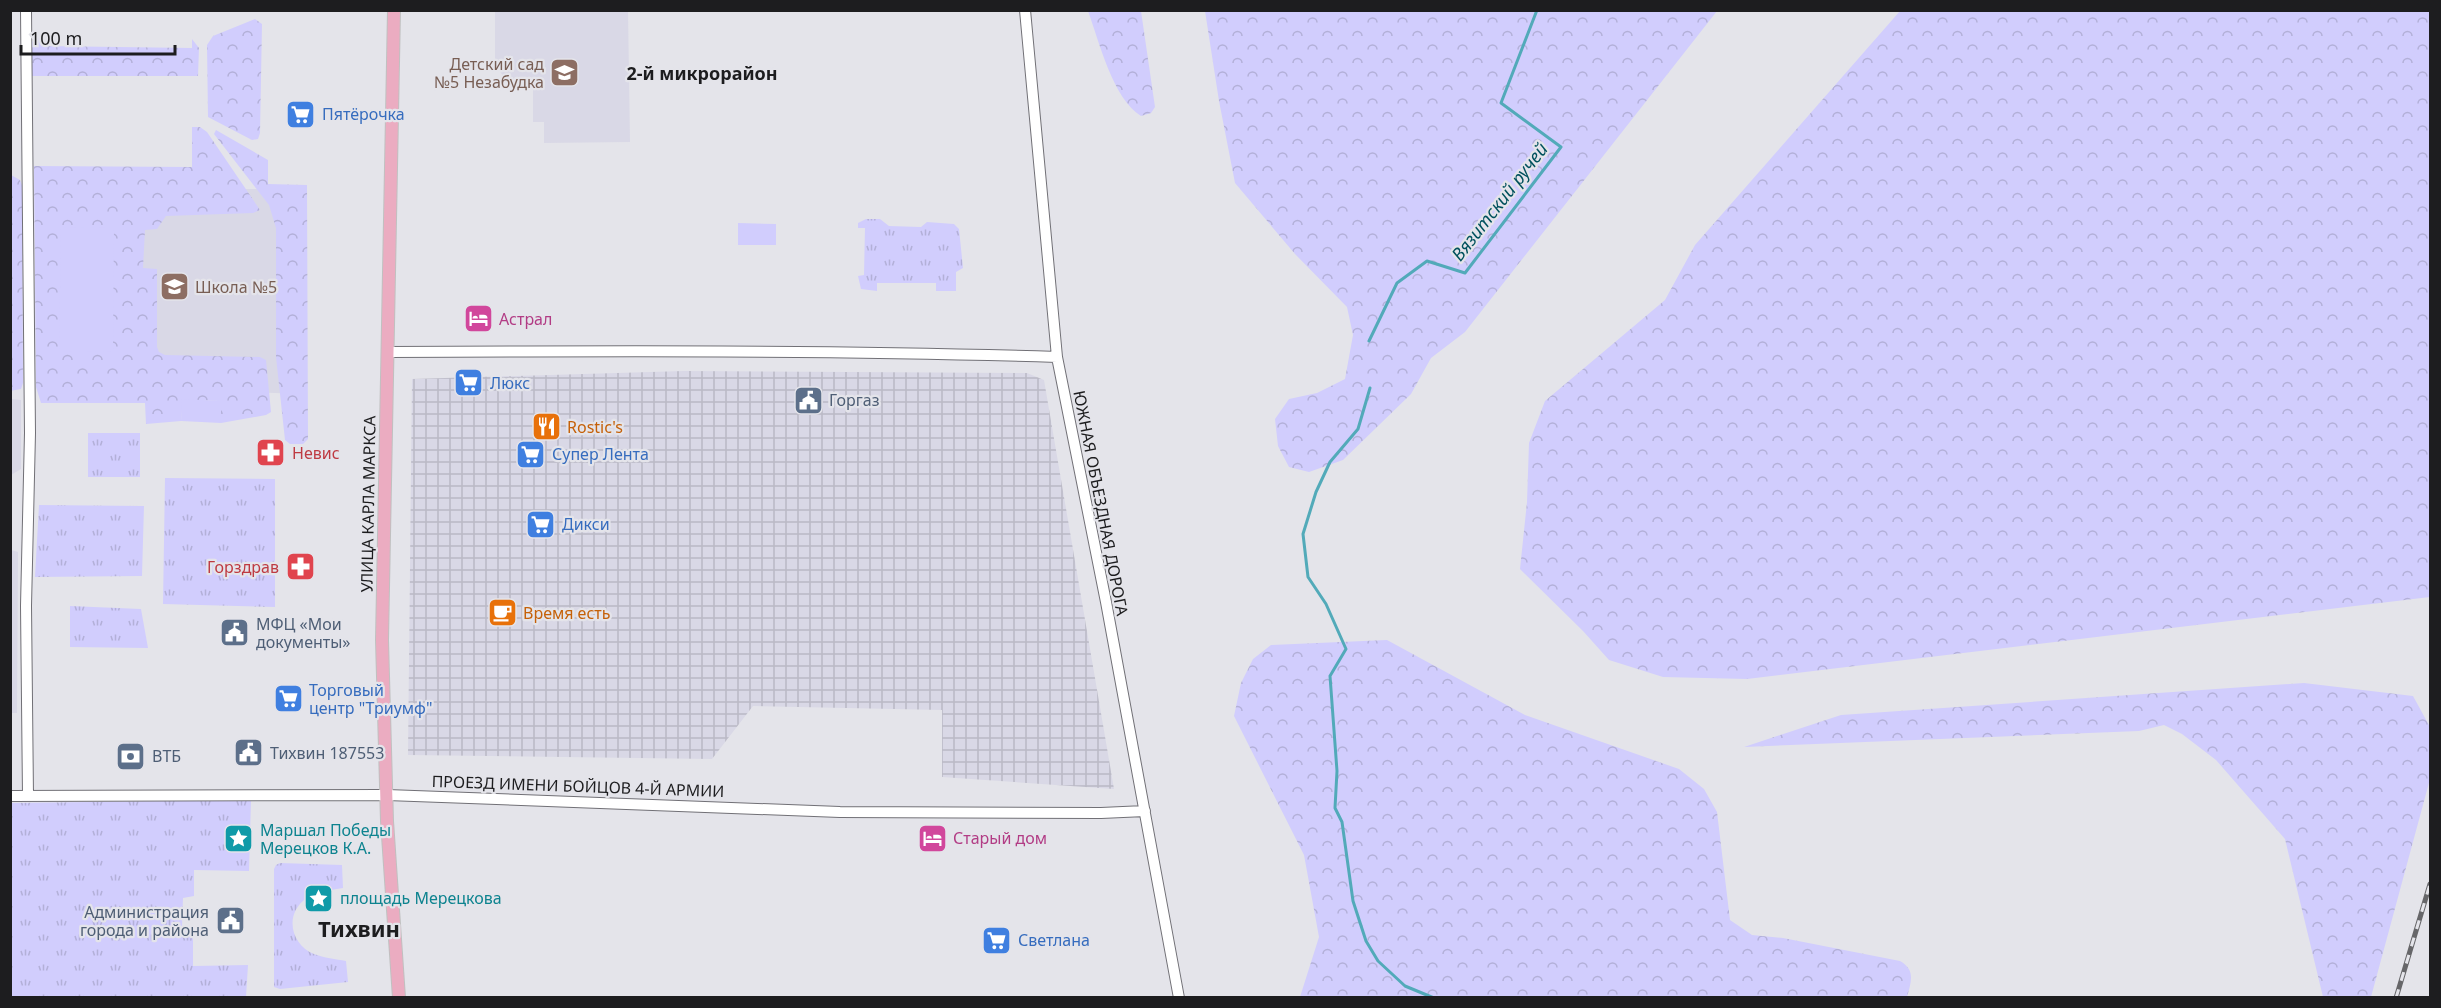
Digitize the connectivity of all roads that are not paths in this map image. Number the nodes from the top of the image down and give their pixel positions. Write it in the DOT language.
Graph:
graph roads {
  1 [pos="26,10"];
  2 [pos="394,10"];
  3 [pos="1025,10"];
  4 [pos="388,352"];
  5 [pos="1057,357"];
  6 [pos="387,795"];
  7 [pos="10,796"];
  8 [pos="27,796"];
  9 [pos="1144,811"];
  10 [pos="398,997"];
  11 [pos="1179,998"];
  1 -- 8 [label="street"];
  2 -- 4 [label="main road, УЛИЦА КАРЛА МАРКСА"];
  3 -- 5 [label="street, ЮЖНАЯ ОБЪЕЗДНАЯ ДОРОГА"];
  4 -- 5 [label="street"];
  4 -- 6 [label="main road, УЛИЦА КАРЛА МАРКСА"];
  5 -- 9 [label="street, ЮЖНАЯ ОБЪЕЗДНАЯ ДОРОГА"];
  6 -- 8 [label="street, ПРОЕЗД ИМЕНИ БОЙЦОВ 4-Й АРМИИ"];
  6 -- 9 [label="street, ПРОЕЗД ИМЕНИ БОЙЦОВ 4-Й АРМИИ"];
  6 -- 10 [label="main road, УЛИЦА КАРЛА МАРКСА"];
  7 -- 8 [label="street, ПРОЕЗД ИМЕНИ БОЙЦОВ 4-Й АРМИИ"];
  9 -- 11 [label="street, ЮЖНАЯ ОБЪЕЗДНАЯ ДОРОГА"];
}
